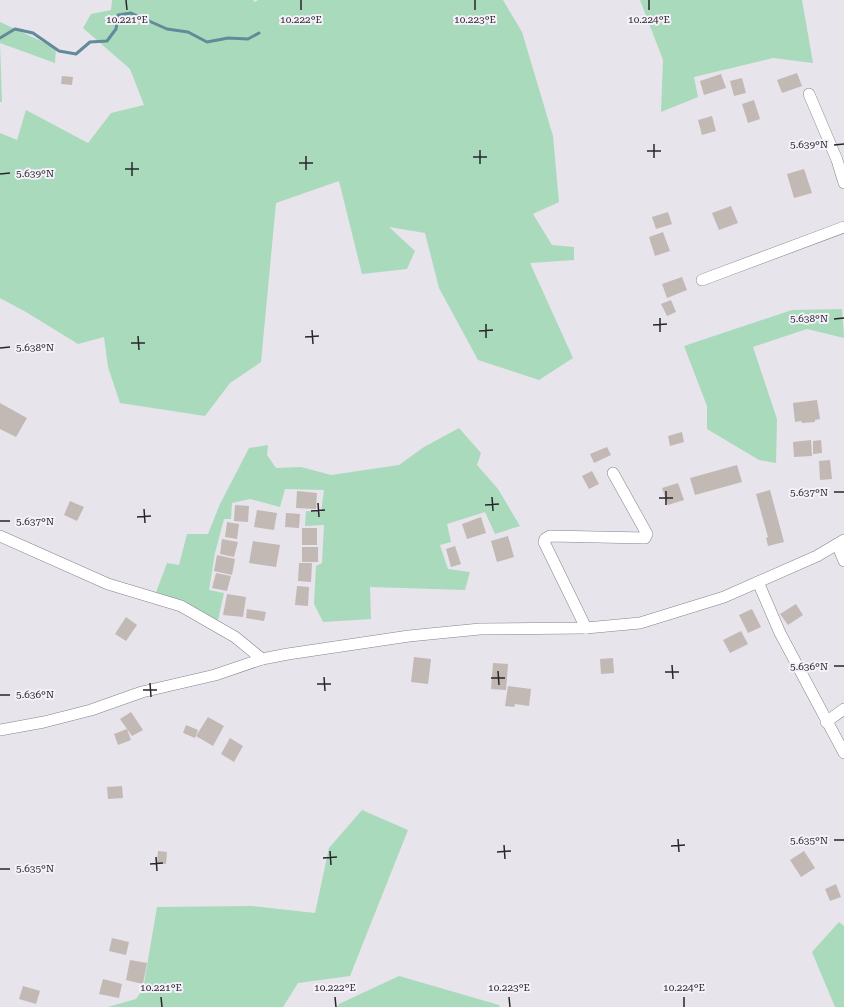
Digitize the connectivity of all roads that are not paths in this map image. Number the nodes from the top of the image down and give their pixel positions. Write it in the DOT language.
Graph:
graph roads {
  1 [pos="809,94"];
  2 [pos="844,183"];
  3 [pos="844,226"];
  4 [pos="702,280"];
  5 [pos="613,473"];
  6 [pos="0,536"];
  7 [pos="840,542"];
  8 [pos="844,561"];
  9 [pos="758,582"];
  10 [pos="586,628"];
  11 [pos="262,659"];
  12 [pos="844,709"];
  13 [pos="826,722"];
  14 [pos="0,730"];
  15 [pos="844,753"];
  1 -- 2 [label="street"];
  3 -- 4 [label="street"];
  5 -- 10 [label="street"];
  6 -- 11 [label="street"];
  7 -- 8 [label="street"];
  7 -- 9 [label="street"];
  9 -- 10 [label="street"];
  9 -- 13 [label="street"];
  10 -- 11 [label="street"];
  11 -- 14 [label="street"];
  12 -- 13 [label="street"];
  13 -- 15 [label="street"];
}
